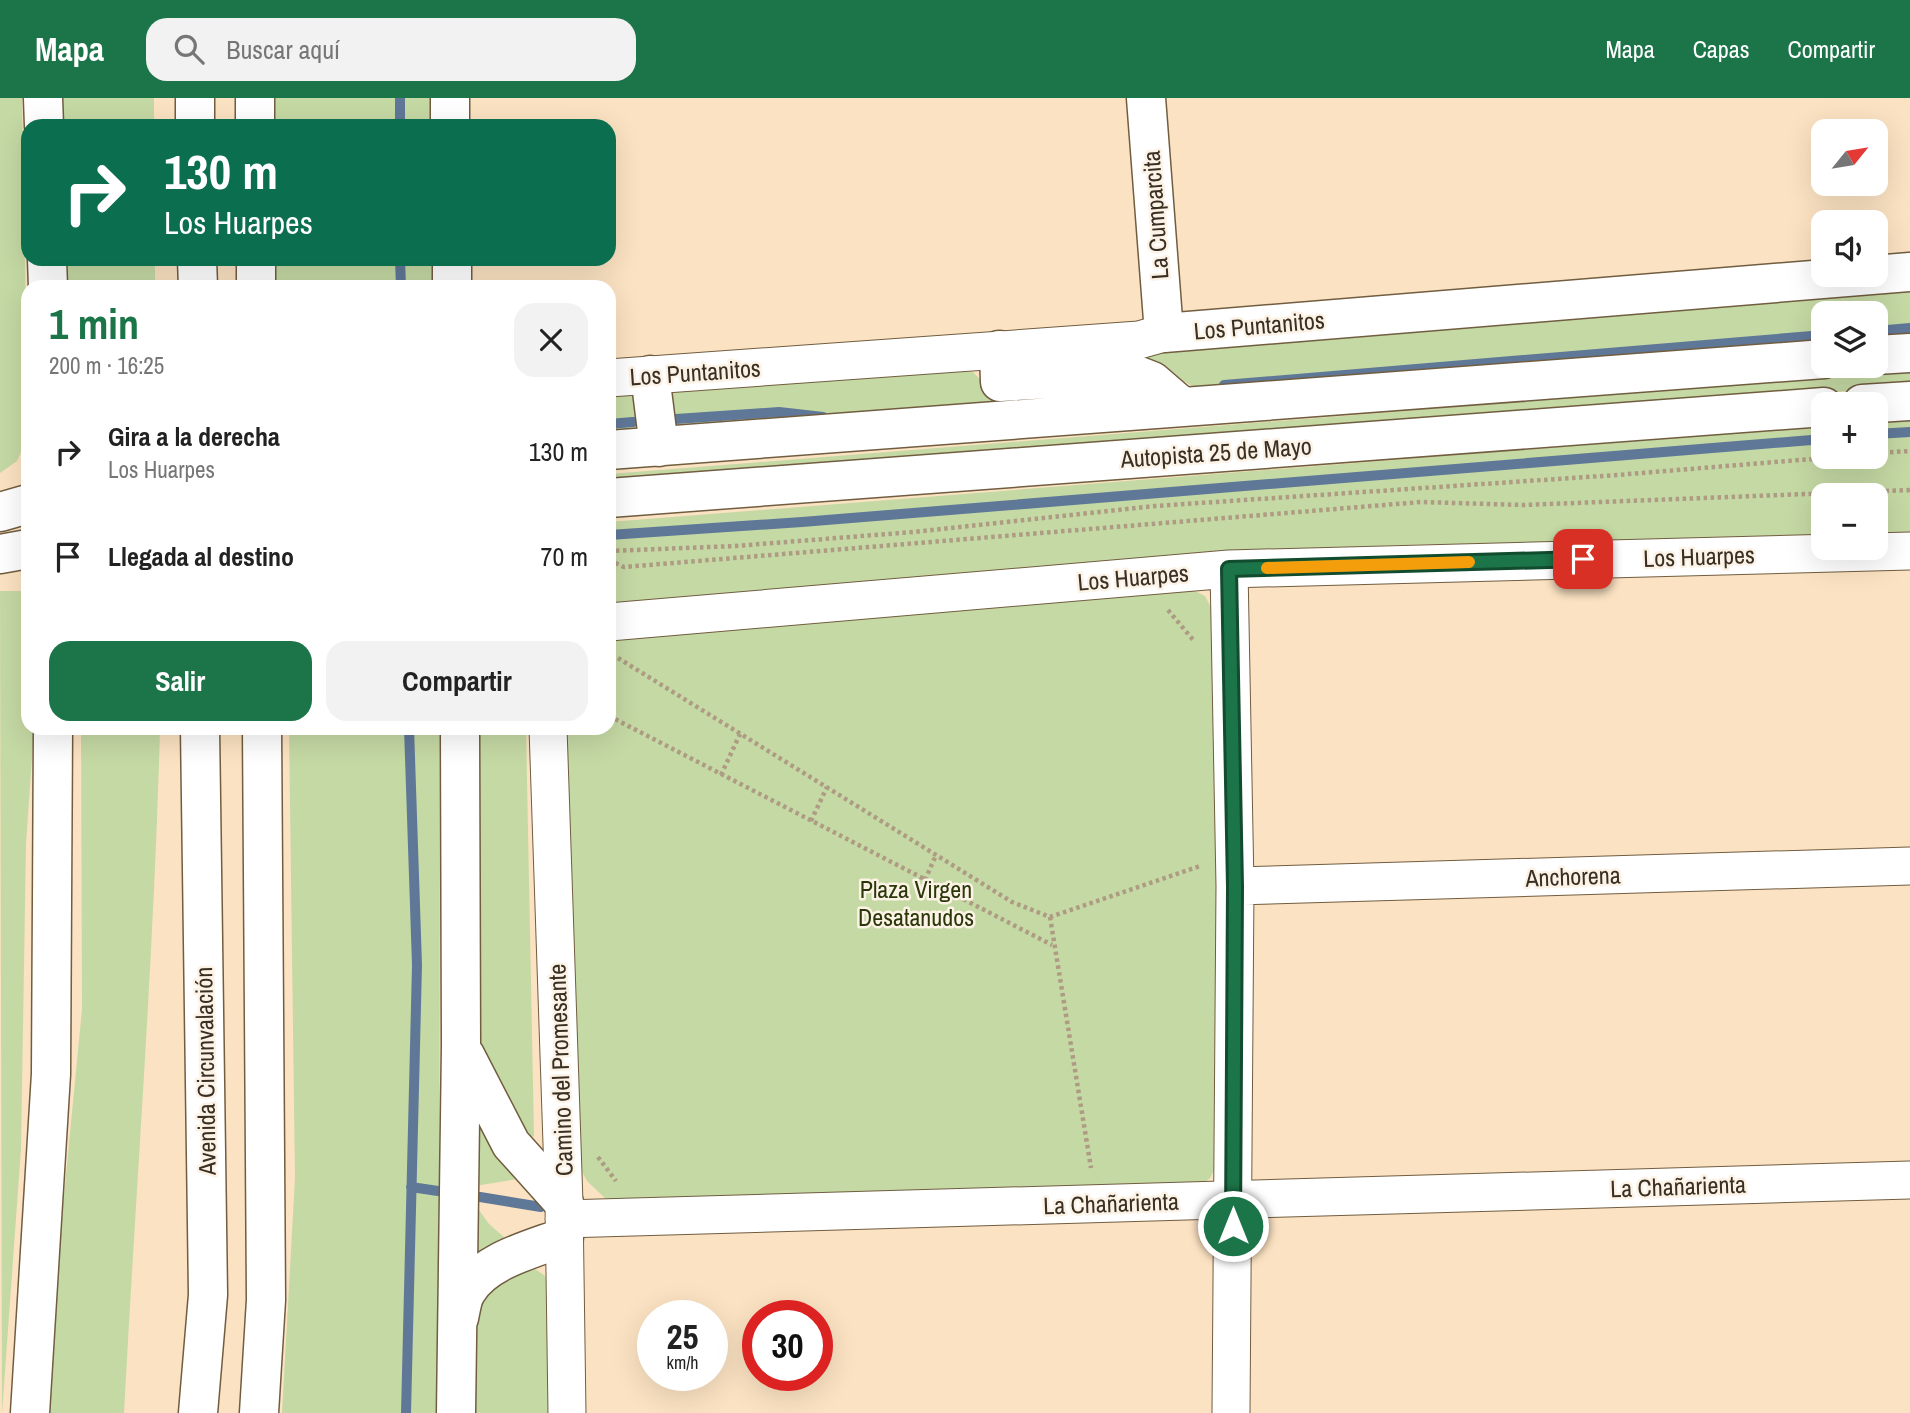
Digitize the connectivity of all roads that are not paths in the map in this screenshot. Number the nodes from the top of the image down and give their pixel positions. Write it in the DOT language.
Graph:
graph roads {
  1 [pos="43,98"];
  2 [pos="195,98"];
  3 [pos="255,98"];
  4 [pos="450,98"];
  5 [pos="1146,98"];
  6 [pos="44,119"];
  7 [pos="195,119"];
  8 [pos="255,119"];
  9 [pos="450,119"];
  10 [pos="1910,272"];
  11 [pos="1164,332"];
  12 [pos="999,351"];
  13 [pos="1910,353"];
  14 [pos="1888,354"];
  15 [pos="1811,360"];
  16 [pos="650,375"];
  17 [pos="616,378"];
  18 [pos="1910,401"];
  19 [pos="1888,402"];
  20 [pos="1181,406"];
  21 [pos="1811,408"];
  22 [pos="659,447"];
  23 [pos="616,450"];
  24 [pos="616,497"];
  25 [pos="21,506"];
  26 [pos="0,512"];
  27 [pos="21,550"];
  28 [pos="1910,551"];
  29 [pos="0,554"];
  30 [pos="1229,569"];
  31 [pos="617,637"];
  32 [pos="53,735"];
  33 [pos="200,735"];
  34 [pos="262,735"];
  35 [pos="460,735"];
  36 [pos="548,735"];
  37 [pos="1910,866"];
  38 [pos="1220,882"];
  39 [pos="461,1046"];
  40 [pos="1910,1180"];
  41 [pos="1233,1199"];
  42 [pos="564,1220"];
  43 [pos="457,1326"];
  44 [pos="30,1413"];
  45 [pos="198,1413"];
  46 [pos="259,1413"];
  47 [pos="456,1413"];
  48 [pos="567,1413"];
  49 [pos="1231,1413"];
  1 -- 6 [label="main road"];
  2 -- 7 [label="main road"];
  3 -- 8 [label="main road"];
  4 -- 9 [label="main road"];
  5 -- 11 [label="main road, La Cumparcita"];
  10 -- 11 [label="main road, Los Puntanitos"];
  11 -- 12 [label="street, Los Puntanitos"];
  12 -- 16 [label="street, Los Puntanitos"];
  12 -- 20 [label="main road"];
  13 -- 14 [label="main road"];
  15 -- 20 [label="main road, Autopista 25 de Mayo"];
  16 -- 17 [label="street, Los Puntanitos"];
  16 -- 22 [label="main road"];
  18 -- 19 [label="main road"];
  20 -- 22 [label="main road, Autopista 25 de Mayo"];
  21 -- 24 [label="main road, Autopista 25 de Mayo"];
  22 -- 23 [label="main road, Autopista 25 de Mayo"];
  25 -- 26 [label="main road"];
  27 -- 29 [label="main road"];
  28 -- 30 [label="street, Los Huarpes"];
  30 -- 31 [label="street, Los Huarpes"];
  30 -- 38 [label="street"];
  32 -- 44 [label="main road"];
  33 -- 45 [label="main road, Avenida Circunvalación"];
  34 -- 46 [label="main road"];
  35 -- 39 [label="main road"];
  36 -- 42 [label="street, Camino del Promesante"];
  37 -- 38 [label="street, Anchorena"];
  38 -- 41 [label="street"];
  39 -- 42 [label="main road"];
  39 -- 43 [label="main road"];
  40 -- 41 [label="street, La Chañarienta"];
  41 -- 42 [label="street, La Chañarienta"];
  41 -- 49 [label="street"];
  42 -- 43 [label="main road"];
  42 -- 48 [label="street, Camino del Promesante"];
  43 -- 47 [label="main road"];
}
